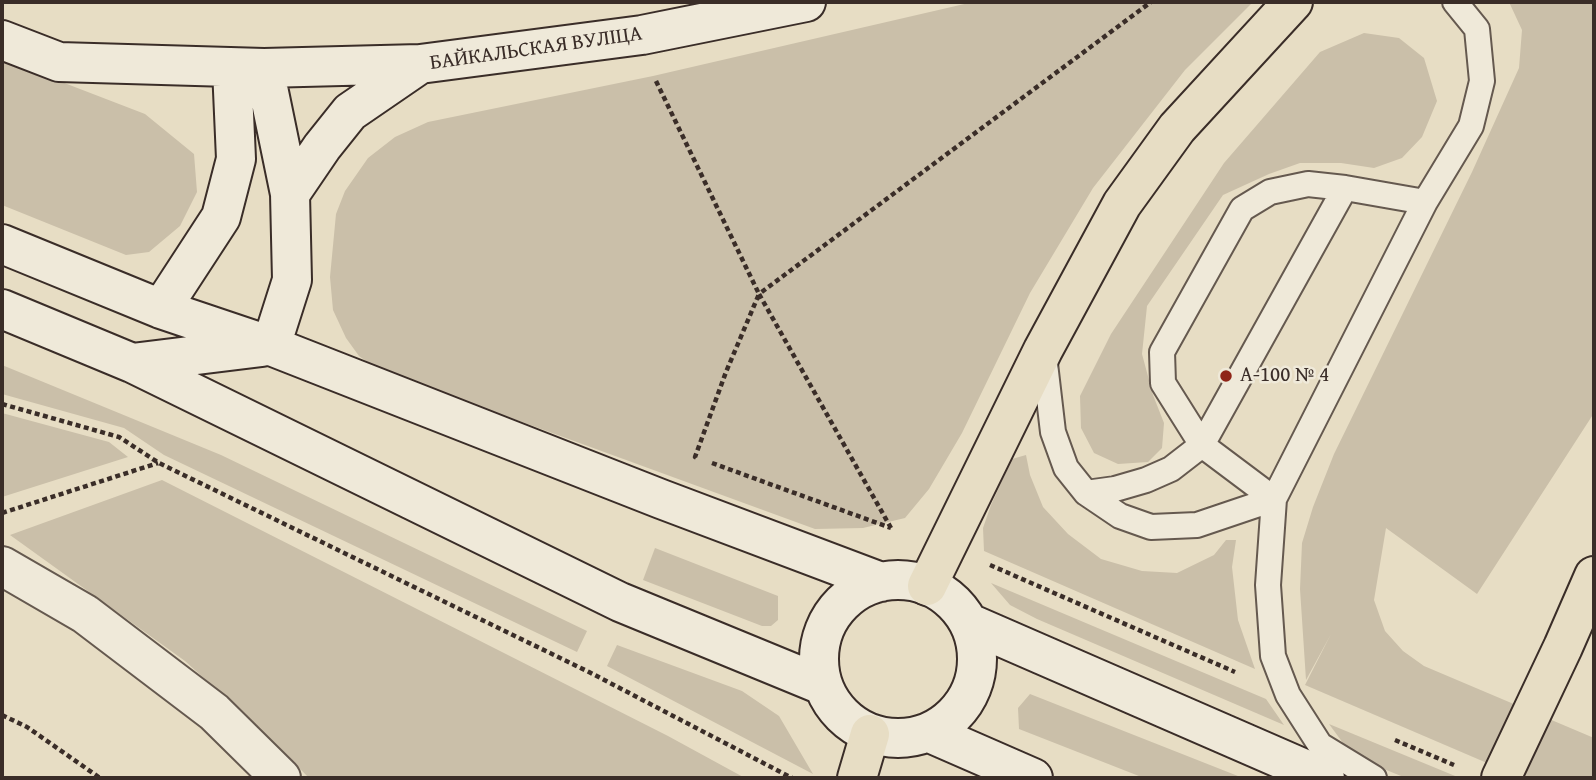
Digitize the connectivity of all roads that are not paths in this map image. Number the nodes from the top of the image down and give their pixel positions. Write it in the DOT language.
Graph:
graph roads {
  1 [pos="806,2"];
  2 [pos="1293,2"];
  3 [pos="1455,2"];
  4 [pos="2,40"];
  5 [pos="420,64"];
  6 [pos="248,68"];
  7 [pos="1345,188"];
  8 [pos="290,194"];
  9 [pos="1425,202"];
  10 [pos="2,244"];
  11 [pos="2,309"];
  12 [pos="161,309"];
  13 [pos="271,346"];
  14 [pos="1043,350"];
  15 [pos="132,363"];
  16 [pos="1202,446"];
  17 [pos="1086,493"];
  18 [pos="1274,499"];
  19 [pos="2,566"];
  20 [pos="1594,576"];
  21 [pos="881,582"];
  22 [pos="927,586"];
  23 [pos="969,623"];
  24 [pos="822,685"];
  25 [pos="930,733"];
  26 [pos="870,734"];
  27 [pos="281,778"];
  28 [pos="856,778"];
  29 [pos="1033,778"];
  30 [pos="1325,778"];
  31 [pos="1374,778"];
  32 [pos="1501,778"];
  1 -- 5 [label="main road, БАЙКАЛЬСКАЯ ВУЛІЦА"];
  2 -- 14 [label="highway"];
  3 -- 9 [label="lane"];
  4 -- 6 [label="main road, БАЙКАЛЬСКАЯ ВУЛІЦА"];
  5 -- 6 [label="main road, БАЙКАЛЬСКАЯ ВУЛІЦА"];
  5 -- 8 [label="main road"];
  6 -- 8 [label="main road"];
  6 -- 12 [label="main road"];
  7 -- 9 [label="lane"];
  7 -- 16 [label="lane"];
  7 -- 16 [label="lane"];
  8 -- 13 [label="main road"];
  9 -- 18 [label="lane"];
  10 -- 12 [label="main road"];
  11 -- 15 [label="main road"];
  12 -- 13 [label="main road"];
  13 -- 15 [label="main road"];
  13 -- 21 [label="main road"];
  14 -- 17 [label="lane"];
  14 -- 22 [label="highway"];
  15 -- 24 [label="main road"];
  16 -- 17 [label="lane"];
  16 -- 18 [label="lane"];
  17 -- 18 [label="lane"];
  18 -- 31 [label="lane"];
  19 -- 27 [label="main road"];
  20 -- 32 [label="highway"];
  21 -- 22 [label="main road"];
  21 -- 24 [label="main road"];
  22 -- 23 [label="main road"];
  23 -- 25 [label="main road"];
  23 -- 30 [label="main road"];
  24 -- 26 [label="main road"];
  25 -- 26 [label="main road"];
  25 -- 29 [label="main road"];
  26 -- 28 [label="highway"];
}
